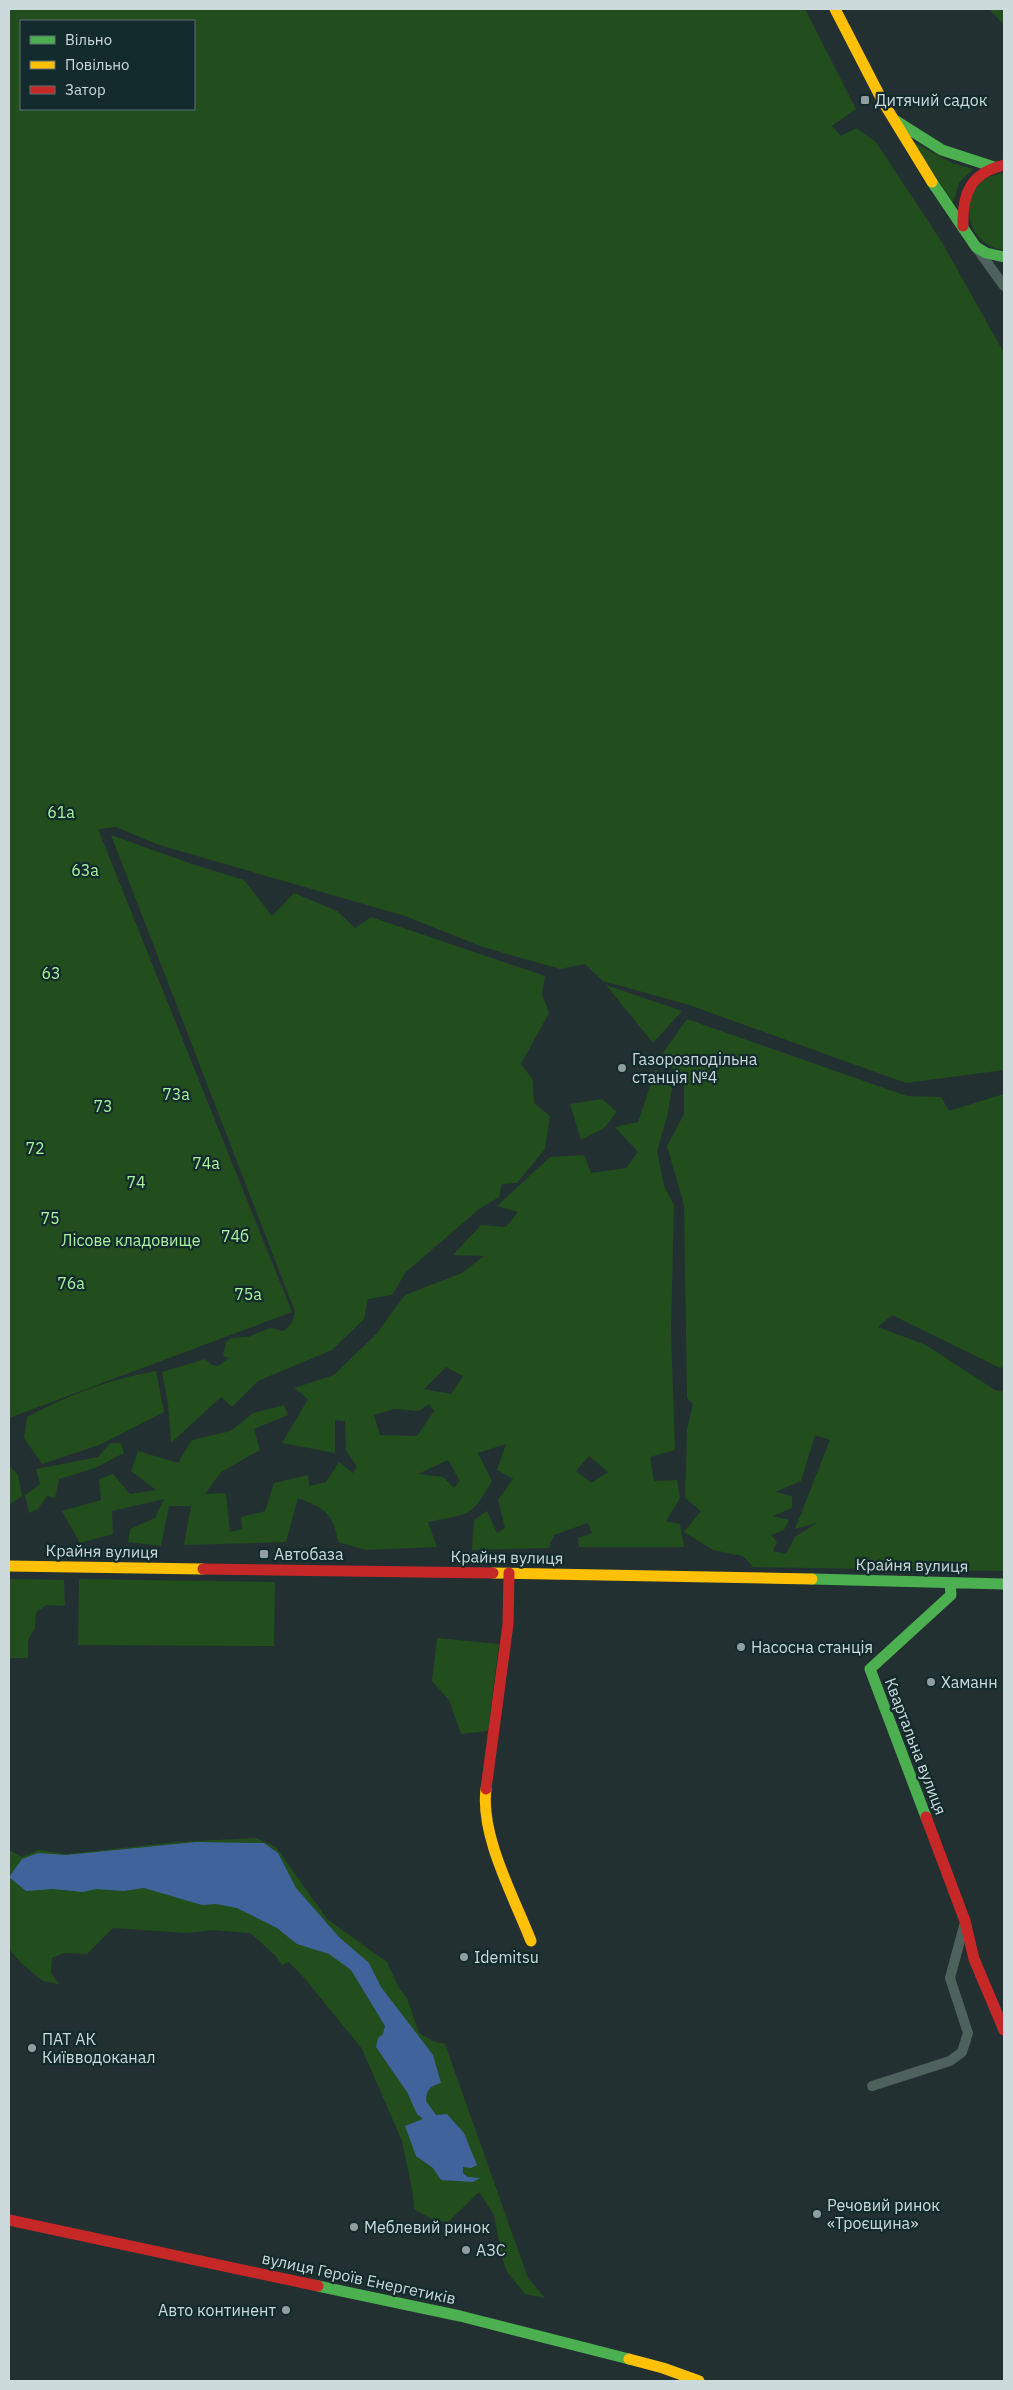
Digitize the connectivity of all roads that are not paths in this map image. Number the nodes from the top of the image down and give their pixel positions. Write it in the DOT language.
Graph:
graph roads {
  1 [pos="835,9"];
  2 [pos="890,116"];
  3 [pos="999,166"];
  4 [pos="963,227"];
  5 [pos="976,247"];
  6 [pos="1004,258"];
  7 [pos="1004,286"];
  8 [pos="9,1566"];
  9 [pos="509,1573"];
  10 [pos="950,1583"];
  11 [pos="1004,1584"];
  12 [pos="965,1921"];
  13 [pos="530,1941"];
  14 [pos="1004,2026"];
  15 [pos="872,2086"];
  16 [pos="9,2220"];
  17 [pos="699,2381"];
  1 -- 2 [label="street"];
  2 -- 3 [label="street"];
  2 -- 4 [label="street"];
  3 -- 4 [label="street"];
  4 -- 5 [label="street"];
  5 -- 6 [label="street"];
  5 -- 7 [label="street"];
  8 -- 9 [label="street, Крайня вулиця"];
  9 -- 10 [label="street, Крайня вулиця"];
  9 -- 13 [label="street"];
  10 -- 11 [label="street, Крайня вулиця"];
  10 -- 12 [label="street, Квартальна вулиця"];
  12 -- 14 [label="street"];
  12 -- 15 [label="street"];
  16 -- 17 [label="street, вулиця Героїв Енергетиків"];
}
